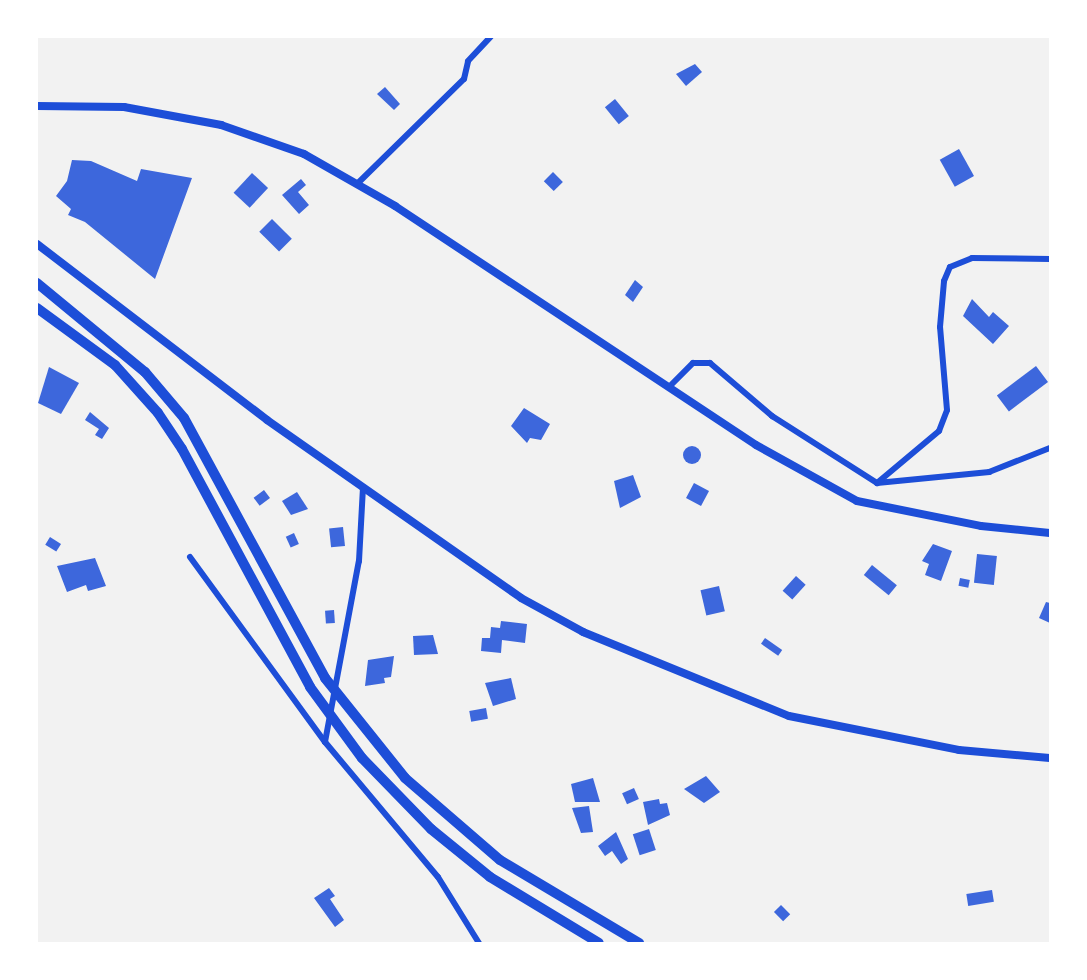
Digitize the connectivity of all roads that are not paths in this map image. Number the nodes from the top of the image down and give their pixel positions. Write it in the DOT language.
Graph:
graph roads {
  1 [pos="490,37"];
  2 [pos="54,104"];
  3 [pos="37,106"];
  4 [pos="37,112"];
  5 [pos="357,184"];
  6 [pos="37,244"];
  7 [pos="1050,258"];
  8 [pos="37,283"];
  9 [pos="37,308"];
  10 [pos="669,387"];
  11 [pos="1050,448"];
  12 [pos="877,483"];
  13 [pos="363,487"];
  14 [pos="1050,533"];
  15 [pos="190,557"];
  16 [pos="325,742"];
  17 [pos="1050,758"];
  18 [pos="478,943"];
  19 [pos="599,943"];
  20 [pos="639,943"];
  1 -- 5 [label="street"];
  2 -- 3 [label="street"];
  2 -- 4 [label="street"];
  2 -- 5 [label="street"];
  5 -- 10 [label="street"];
  6 -- 13 [label="street"];
  7 -- 12 [label="street"];
  8 -- 20 [label="highway"];
  9 -- 19 [label="highway"];
  10 -- 12 [label="street"];
  10 -- 14 [label="street"];
  11 -- 12 [label="street"];
  13 -- 16 [label="street"];
  13 -- 17 [label="street"];
  15 -- 16 [label="street"];
  16 -- 18 [label="street"];
}
